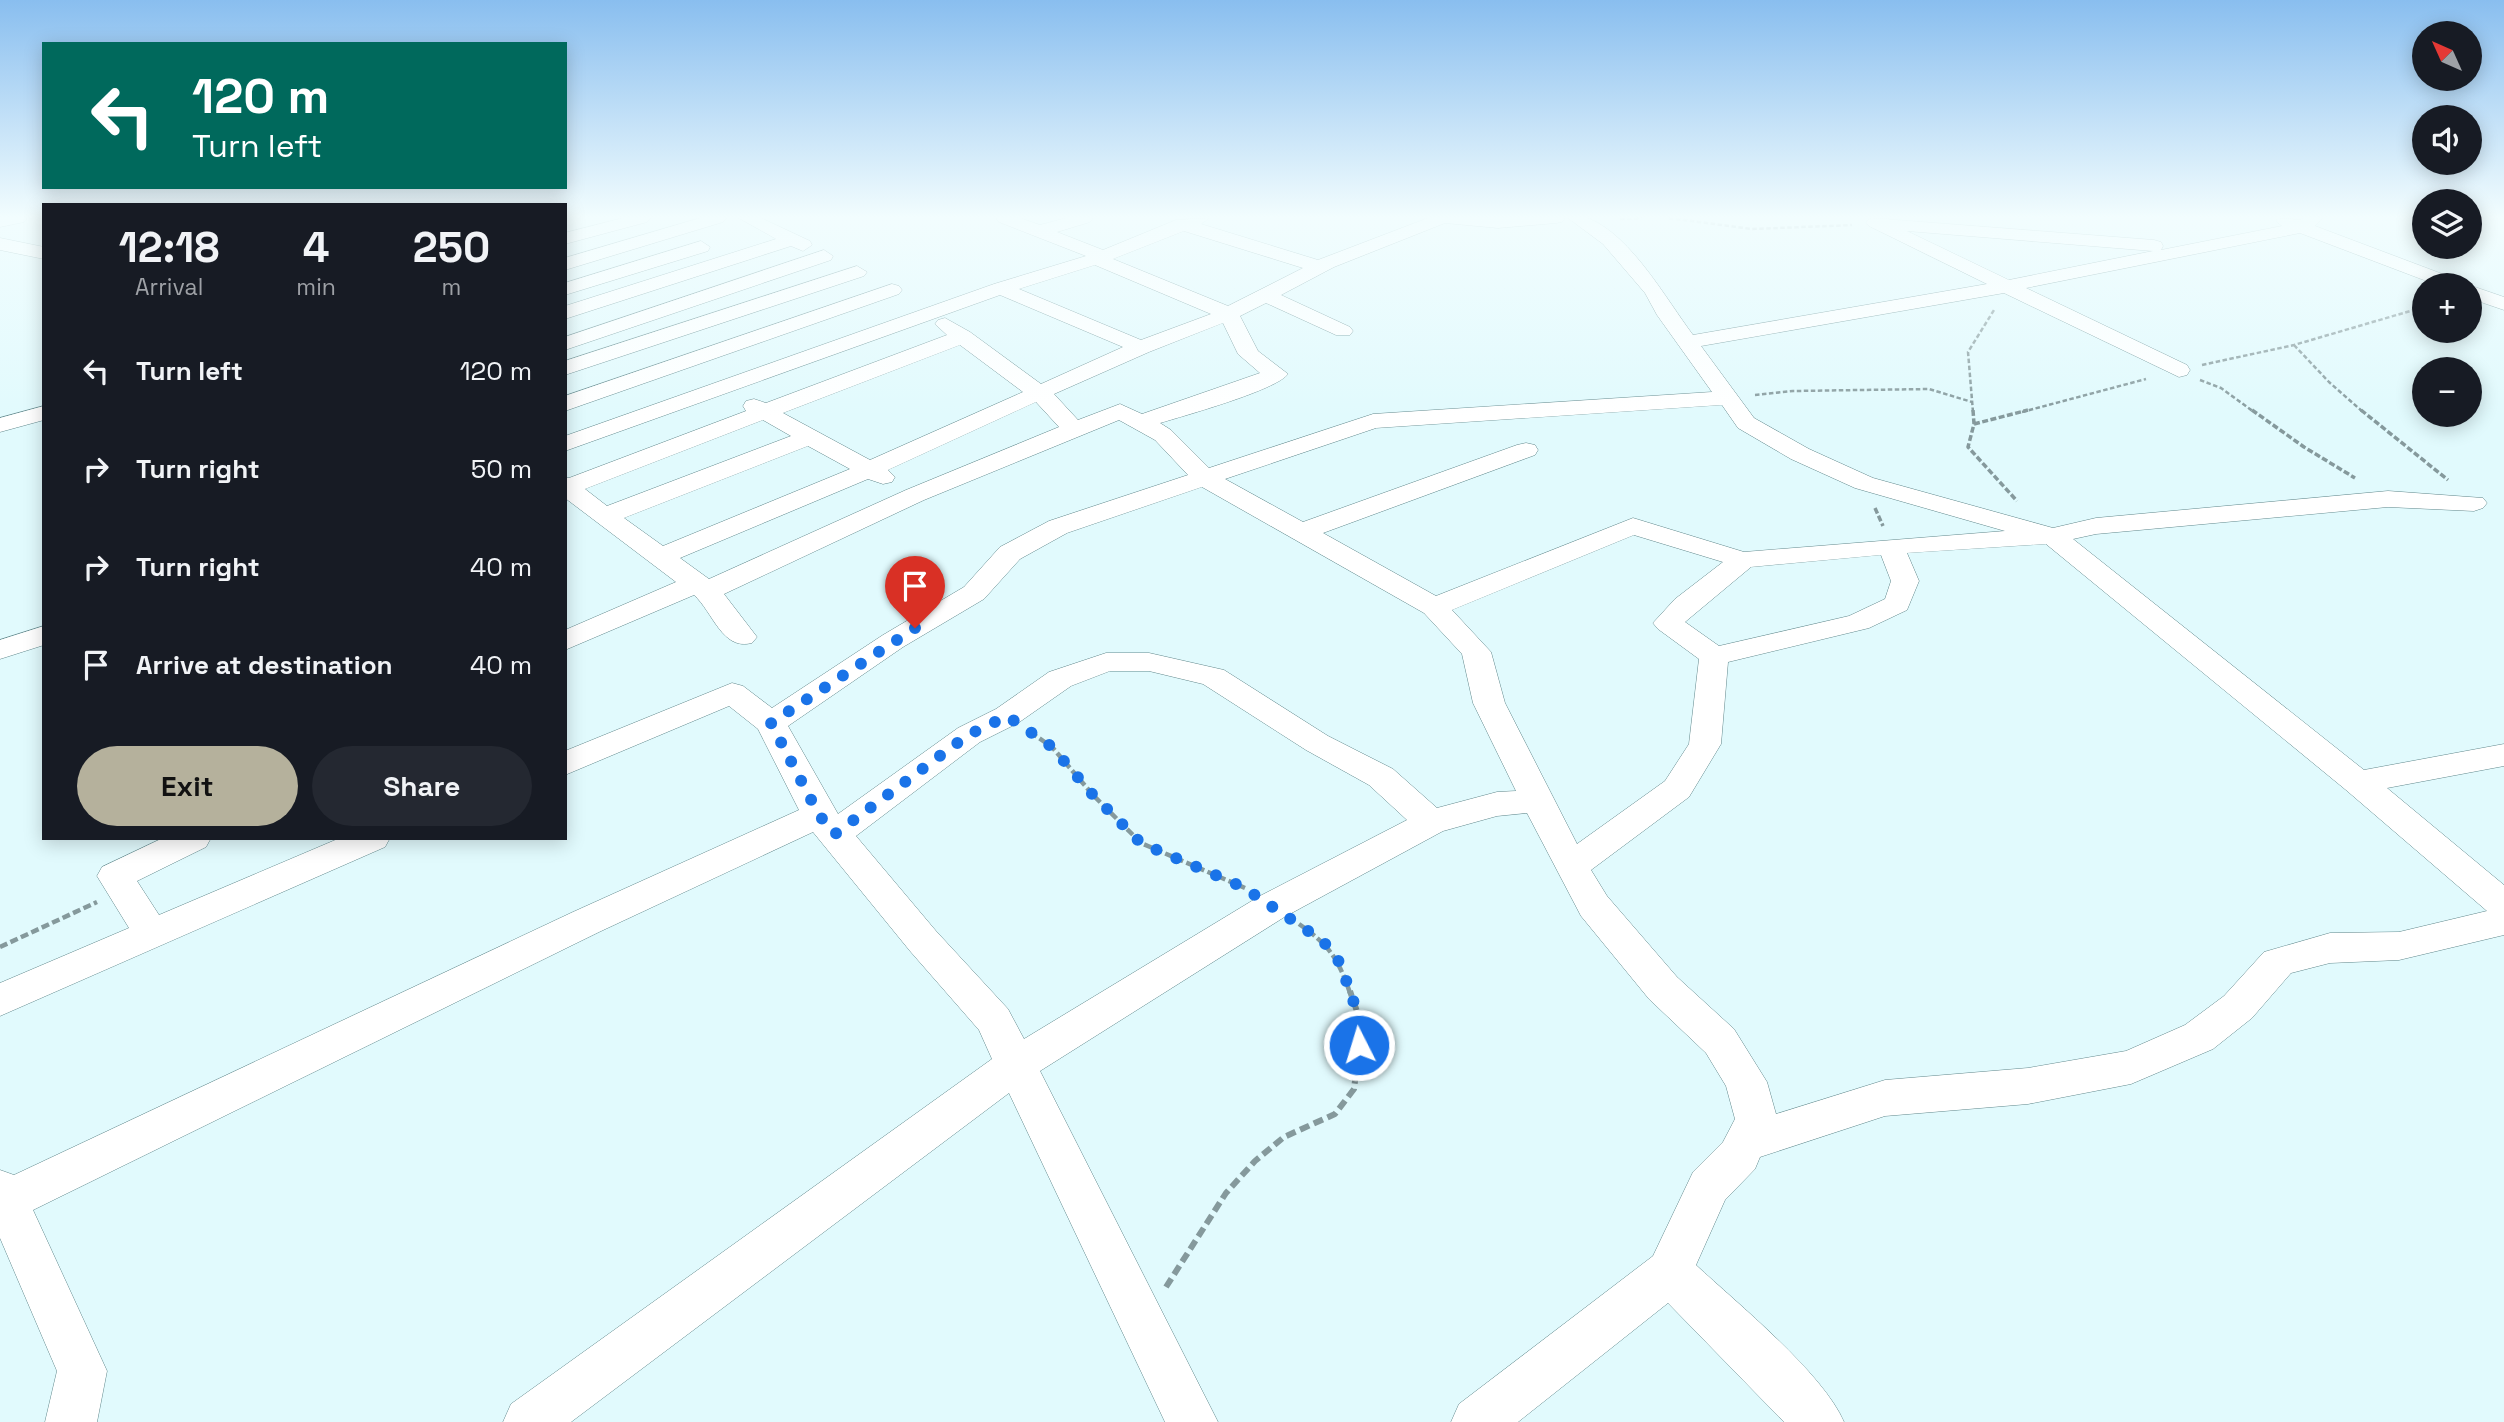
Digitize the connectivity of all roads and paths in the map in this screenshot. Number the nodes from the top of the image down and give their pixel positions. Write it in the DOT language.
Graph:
graph roads {
  1 [pos="654,284"];
  2 [pos="741,284"];
  3 [pos="819,284"];
  4 [pos="881,284"];
  5 [pos="1012,284"];
  6 [pos="1160,284"];
  7 [pos="1286,284"];
  8 [pos="1648,284"];
  9 [pos="2005,284"];
  10 [pos="2016,284"];
  11 [pos="2008,286"];
  12 [pos="1000,288"];
  13 [pos="892,290"];
  14 [pos="1265,295"];
  15 [pos="2482,296"];
  16 [pos="2504,304"];
  17 [pos="2412,311"];
  18 [pos="567,312"];
  19 [pos="1229,314"];
  20 [pos="927,316"];
  21 [pos="1343,331"];
  22 [pos="963,336"];
  23 [pos="1690,342"];
  24 [pos="567,343"];
  25 [pos="2294,345"];
  26 [pos="1141,347"];
  27 [pos="567,367"];
  28 [pos="2179,370"];
  29 [pos="722,388"];
  30 [pos="1041,394"];
  31 [pos="1730,398"];
  32 [pos="1972,402"];
  33 [pos="567,403"];
  34 [pos="766,413"];
  35 [pos="42,414"];
  36 [pos="1141,422"];
  37 [pos="1975,424"];
  38 [pos="0,425"];
  39 [pos="1074,429"];
  40 [pos="809,437"];
  41 [pos="567,443"];
  42 [pos="1526,450"];
  43 [pos="869,470"];
  44 [pos="1205,478"];
  45 [pos="1864,483"];
  46 [pos="567,486"];
  47 [pos="567,487"];
  48 [pos="915,495"];
  49 [pos="2388,499"];
  50 [pos="2474,503"];
  51 [pos="605,516"];
  52 [pos="1298,533"];
  53 [pos="2052,536"];
  54 [pos="1891,546"];
  55 [pos="662,556"];
  56 [pos="1743,560"];
  57 [pos="702,587"];
  58 [pos="1434,607"];
  59 [pos="42,636"];
  60 [pos="742,637"];
  61 [pos="567,640"];
  62 [pos="0,650"];
  63 [pos="1714,656"];
  64 [pos="1007,716"];
  65 [pos="771,723"];
  66 [pos="2504,755"];
  67 [pos="567,763"];
  68 [pos="2358,782"];
  69 [pos="1539,801"];
  70 [pos="1431,822"];
  71 [pos="827,825"];
  72 [pos="190,840"];
  73 [pos="368,840"];
  74 [pos="1571,867"];
  75 [pos="124,890"];
  76 [pos="2504,905"];
  77 [pos="1273,906"];
  78 [pos="2504,921"];
  79 [pos="152,934"];
  80 [pos="0,947"];
  81 [pos="0,1000"];
  82 [pos="1015,1065"];
  83 [pos="1744,1143"];
  84 [pos="3,1196"];
  85 [pos="1670,1272"];
  86 [pos="1148,1329"];
  87 [pos="71,1422"];
  88 [pos="529,1422"];
  89 [pos="1192,1422"];
  90 [pos="1477,1422"];
  91 [pos="1818,1422"];
  1 -- 18 [label="street"];
  2 -- 24 [label="street"];
  3 -- 27 [label="street"];
  4 -- 13 [label="street"];
  5 -- 12 [label="street"];
  6 -- 19 [label="street"];
  7 -- 14 [label="street"];
  8 -- 23 [label="street"];
  9 -- 11 [label="street"];
  10 -- 11 [label="street"];
  11 -- 23 [label="street"];
  11 -- 28 [label="street"];
  11 -- 32 [label="path"];
  12 -- 20 [label="street"];
  12 -- 26 [label="street"];
  13 -- 20 [label="street"];
  13 -- 33 [label="street"];
  14 -- 19 [label="street"];
  14 -- 21 [label="street"];
  15 -- 16 [label="street"];
  17 -- 25 [label="path"];
  19 -- 26 [label="street"];
  19 -- 36 [label="street"];
  20 -- 22 [label="street"];
  20 -- 29 [label="street"];
  22 -- 30 [label="street"];
  22 -- 34 [label="street"];
  23 -- 31 [label="street"];
  25 -- 28 [label="path"];
  25 -- 50 [label="path"];
  26 -- 30 [label="street"];
  28 -- 37 [label="path"];
  28 -- 49 [label="path"];
  29 -- 34 [label="street"];
  29 -- 41 [label="street"];
  30 -- 39 [label="street"];
  30 -- 43 [label="street"];
  31 -- 32 [label="path"];
  31 -- 44 [label="street"];
  31 -- 45 [label="street"];
  32 -- 37 [label="path"];
  34 -- 40 [label="street"];
  34 -- 46 [label="street"];
  35 -- 38 [label="street"];
  36 -- 39 [label="street"];
  36 -- 44 [label="street"];
  37 -- 53 [label="path"];
  39 -- 48 [label="street"];
  40 -- 43 [label="street"];
  40 -- 51 [label="street"];
  42 -- 52 [label="street"];
  43 -- 48 [label="street"];
  43 -- 55 [label="street"];
  44 -- 52 [label="street"];
  44 -- 65 [label="street"];
  45 -- 53 [label="street"];
  45 -- 54 [label="path"];
  47 -- 51 [label="street"];
  48 -- 57 [label="street"];
  49 -- 50 [label="street"];
  49 -- 53 [label="street"];
  51 -- 55 [label="street"];
  52 -- 58 [label="street"];
  53 -- 54 [label="street"];
  53 -- 68 [label="street"];
  54 -- 56 [label="street"];
  54 -- 63 [label="street"];
  55 -- 57 [label="street"];
  56 -- 58 [label="street"];
  56 -- 63 [label="street"];
  57 -- 60 [label="street"];
  57 -- 61 [label="street"];
  58 -- 69 [label="street"];
  59 -- 62 [label="street"];
  63 -- 74 [label="street"];
  64 -- 70 [label="street"];
  64 -- 71 [label="street"];
  64 -- 77 [label="path"];
  65 -- 67 [label="street"];
  65 -- 71 [label="street"];
  66 -- 68 [label="street"];
  68 -- 76 [label="street"];
  69 -- 70 [label="street"];
  69 -- 74 [label="street"];
  70 -- 77 [label="street"];
  71 -- 82 [label="street"];
  71 -- 84 [label="street"];
  72 -- 75 [label="street"];
  73 -- 79 [label="street"];
  74 -- 83 [label="street"];
  75 -- 79 [label="street"];
  75 -- 80 [label="path"];
  77 -- 82 [label="street"];
  77 -- 86 [label="path"];
  78 -- 83 [label="street"];
  79 -- 81 [label="street"];
  82 -- 86 [label="street"];
  82 -- 88 [label="street"];
  83 -- 85 [label="street"];
  84 -- 87 [label="street"];
  85 -- 90 [label="street"];
  85 -- 91 [label="street"];
  86 -- 89 [label="street"];
}
